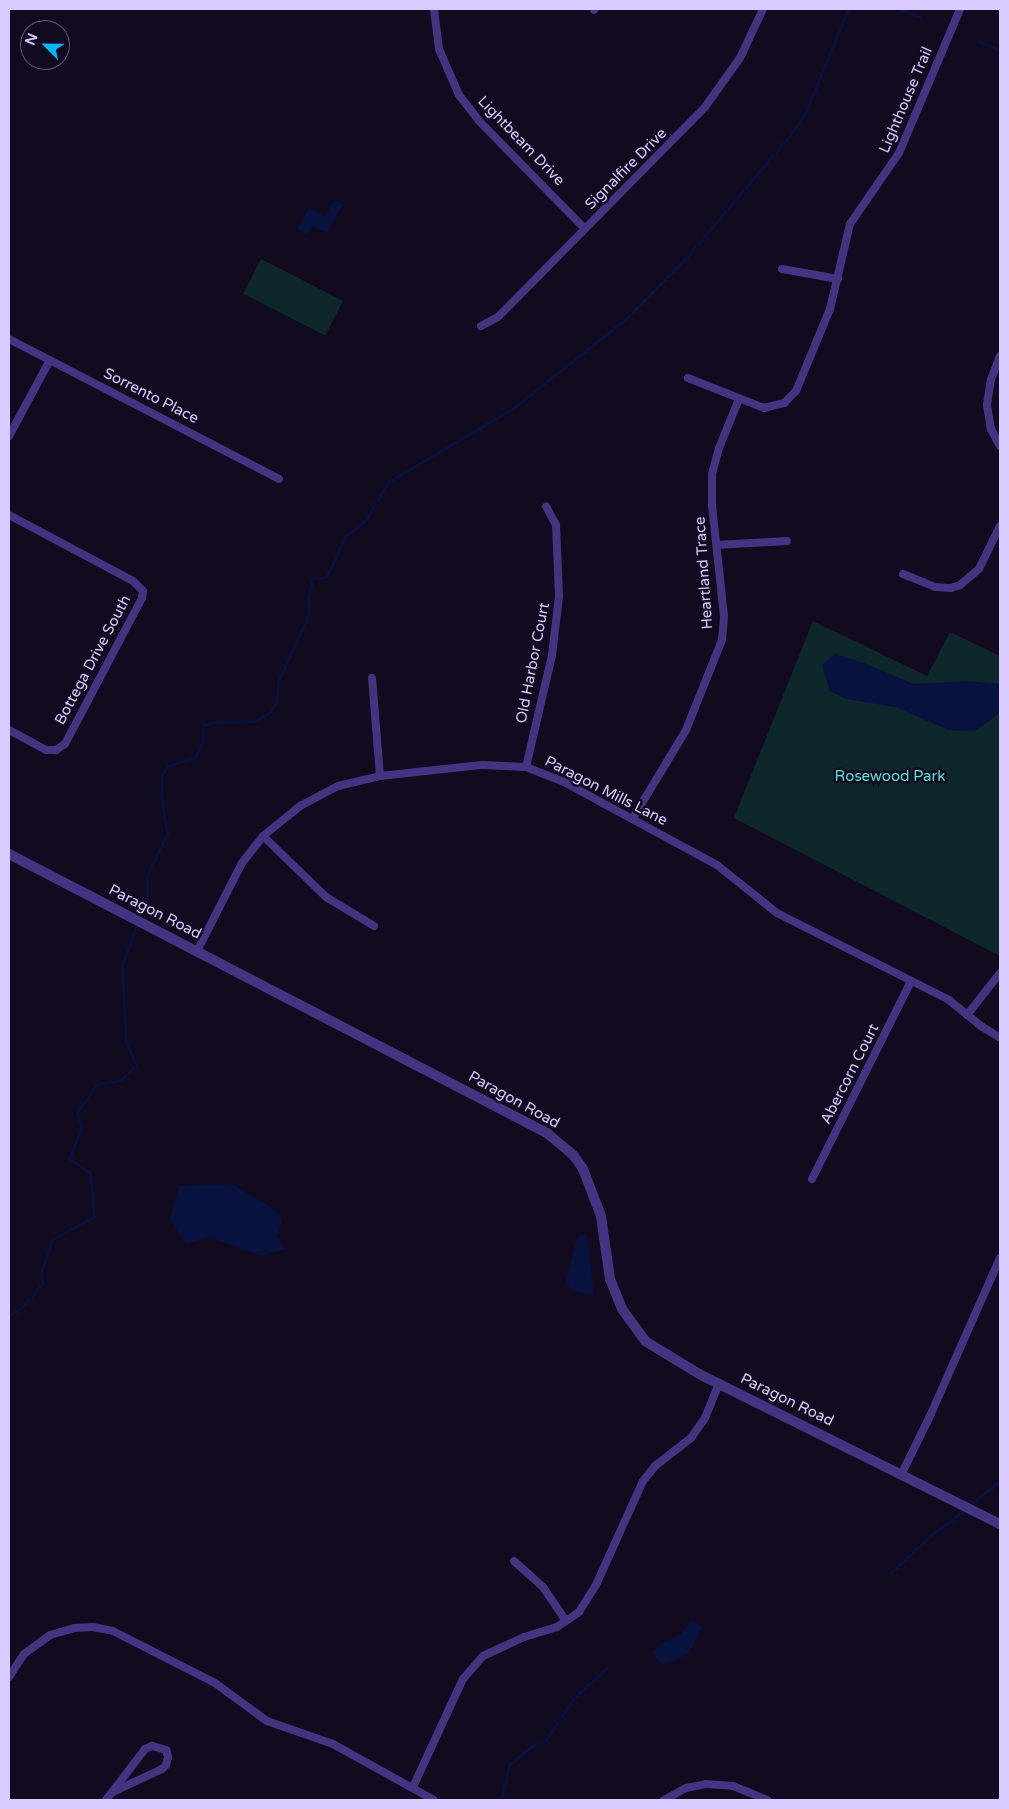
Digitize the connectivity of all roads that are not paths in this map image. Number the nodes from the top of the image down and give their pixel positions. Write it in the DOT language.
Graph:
graph roads {
  1 [pos="434,9"];
  2 [pos="763,9"];
  3 [pos="960,9"];
  4 [pos="586,229"];
  5 [pos="782,269"];
  6 [pos="838,279"];
  7 [pos="482,326"];
  8 [pos="9,339"];
  9 [pos="1000,356"];
  10 [pos="50,360"];
  11 [pos="688,378"];
  12 [pos="739,399"];
  13 [pos="9,436"];
  14 [pos="1000,446"];
  15 [pos="279,478"];
  16 [pos="546,506"];
  17 [pos="9,515"];
  18 [pos="1000,526"];
  19 [pos="787,541"];
  20 [pos="717,545"];
  21 [pos="903,574"];
  22 [pos="372,678"];
  23 [pos="9,730"];
  24 [pos="526,767"];
  25 [pos="380,776"];
  26 [pos="633,818"];
  27 [pos="264,836"];
  28 [pos="9,854"];
  29 [pos="374,926"];
  30 [pos="197,951"];
  31 [pos="1000,973"];
  32 [pos="911,981"];
  33 [pos="967,1015"];
  34 [pos="1000,1038"];
  35 [pos="812,1178"];
  36 [pos="1000,1258"];
  37 [pos="719,1384"];
  38 [pos="902,1473"];
  39 [pos="1000,1524"];
  40 [pos="514,1561"];
  41 [pos="566,1621"];
  42 [pos="9,1677"];
  43 [pos="413,1787"];
  44 [pos="113,1792"];
  45 [pos="106,1800"];
  46 [pos="434,1800"];
  47 [pos="664,1800"];
  48 [pos="767,1800"];
  1 -- 4 [label="street, Lightbeam Drive"];
  2 -- 4 [label="street, Signalfire Drive"];
  3 -- 6 [label="street, Lighthouse Trail"];
  4 -- 7 [label="street, Signalfire Drive"];
  5 -- 6 [label="street"];
  6 -- 12 [label="street, Lighthouse Trail"];
  8 -- 10 [label="street, Sorrento Place"];
  9 -- 14 [label="street"];
  10 -- 13 [label="street"];
  10 -- 15 [label="street, Sorrento Place"];
  11 -- 12 [label="street, Lighthouse Trail"];
  12 -- 20 [label="street, Heartland Trace"];
  16 -- 24 [label="street, Old Harbor Court"];
  17 -- 23 [label="street, Bottega Drive South"];
  18 -- 21 [label="street"];
  19 -- 20 [label="street"];
  20 -- 26 [label="street, Heartland Trace"];
  22 -- 25 [label="street"];
  24 -- 25 [label="street, Paragon Mills Lane"];
  24 -- 26 [label="street, Paragon Mills Lane"];
  25 -- 27 [label="street, Paragon Mills Lane"];
  26 -- 32 [label="street, Paragon Mills Lane"];
  27 -- 29 [label="street"];
  27 -- 30 [label="street, Paragon Mills Lane"];
  28 -- 30 [label="street, Paragon Road"];
  30 -- 37 [label="street, Paragon Road"];
  31 -- 33 [label="street"];
  32 -- 33 [label="street, Paragon Mills Lane"];
  32 -- 35 [label="street, Abercorn Court"];
  33 -- 34 [label="street, Paragon Mills Lane"];
  36 -- 38 [label="street"];
  37 -- 38 [label="street, Paragon Road"];
  37 -- 41 [label="street"];
  38 -- 39 [label="street, Paragon Road"];
  40 -- 41 [label="street"];
  41 -- 43 [label="street"];
  42 -- 43 [label="street"];
  43 -- 46 [label="street"];
  44 -- 44 [label="street"];
  44 -- 45 [label="street"];
  47 -- 48 [label="street"];
}
